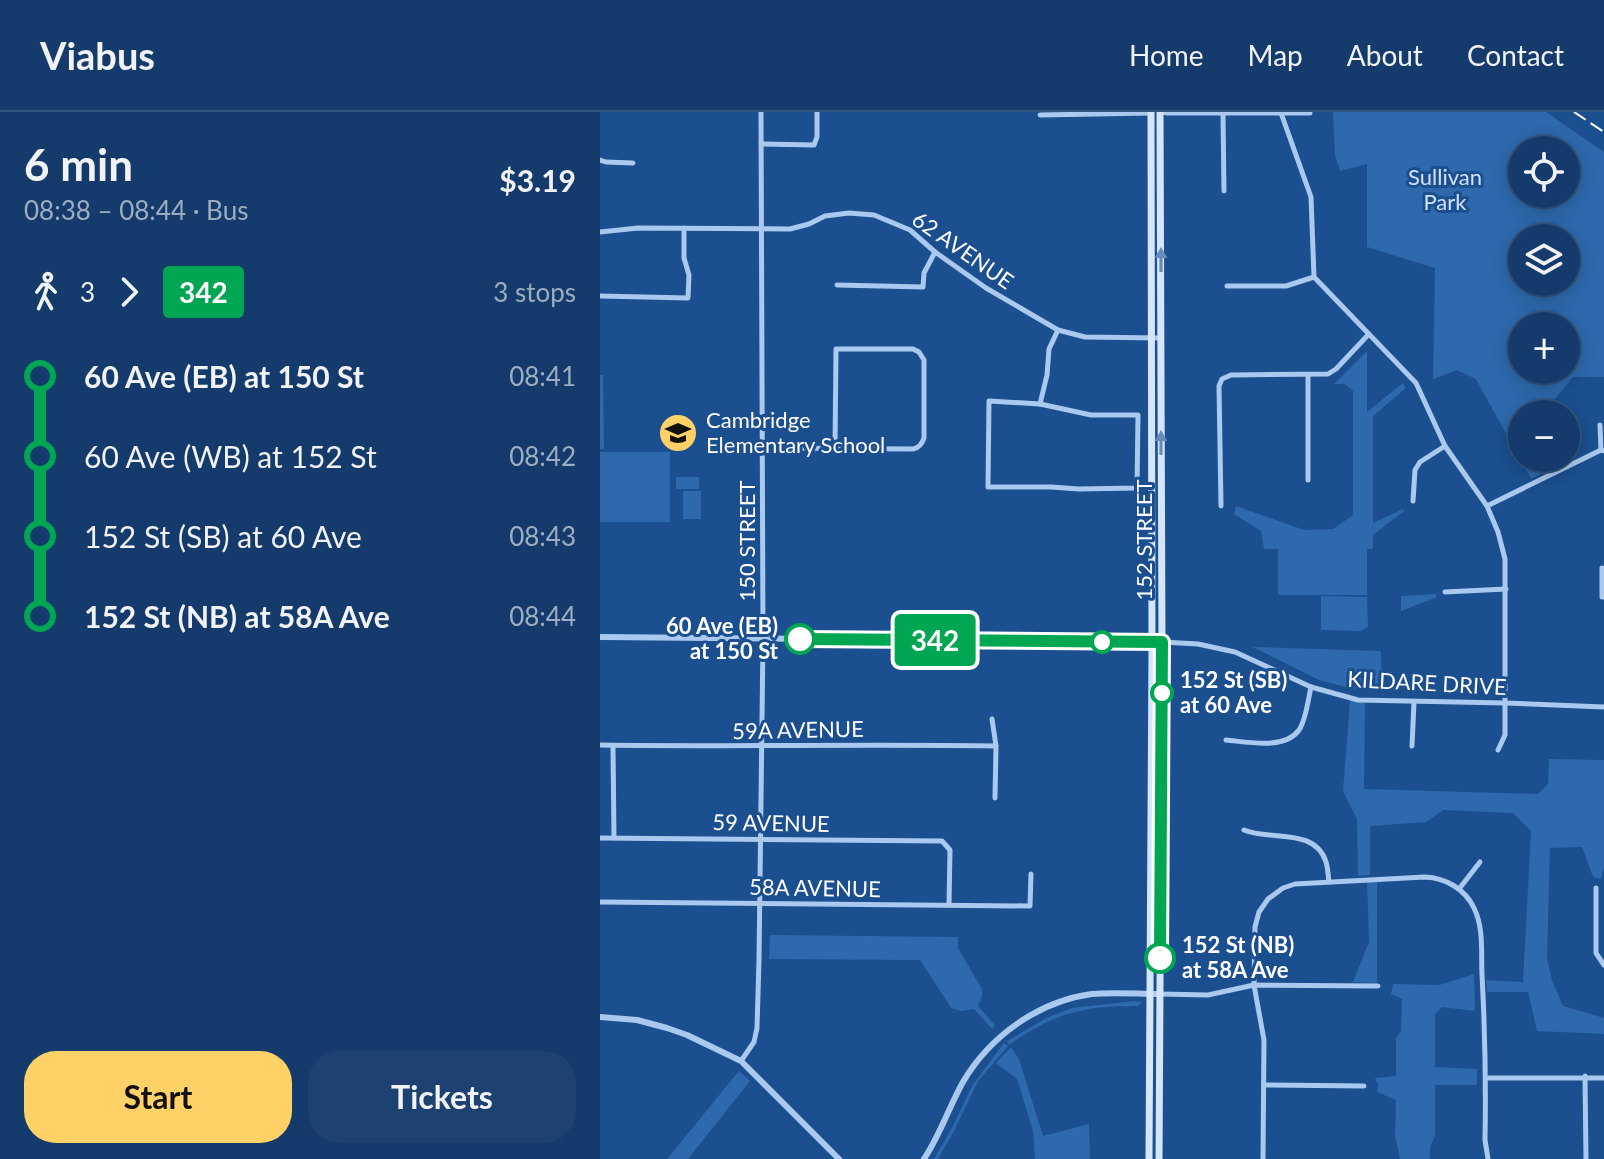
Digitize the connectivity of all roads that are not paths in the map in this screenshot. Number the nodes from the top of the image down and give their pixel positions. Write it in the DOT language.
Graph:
graph roads {
  1 [pos="761,112"];
  2 [pos="817,112"];
  3 [pos="1156,112"];
  4 [pos="1281,113"];
  5 [pos="1310,113"];
  6 [pos="1223,114"];
  7 [pos="1040,115"];
  8 [pos="761,144"];
  9 [pos="600,160"];
  10 [pos="633,163"];
  11 [pos="1224,191"];
  12 [pos="684,228"];
  13 [pos="762,229"];
  14 [pos="600,232"];
  15 [pos="935,252"];
  16 [pos="1314,277"];
  17 [pos="837,285"];
  18 [pos="1227,286"];
  19 [pos="600,296"];
  20 [pos="1058,330"];
  21 [pos="1368,335"];
  22 [pos="1151,338"];
  23 [pos="1161,338"];
  24 [pos="1308,375"];
  25 [pos="1040,404"];
  26 [pos="1600,425"];
  27 [pos="1445,446"];
  28 [pos="763,448"];
  29 [pos="835,449"];
  30 [pos="1602,450"];
  31 [pos="1308,480"];
  32 [pos="1413,501"];
  33 [pos="1221,506"];
  34 [pos="1487,506"];
  35 [pos="1602,568"];
  36 [pos="1506,589"];
  37 [pos="1445,592"];
  38 [pos="1604,597"];
  39 [pos="600,637"];
  40 [pos="763,639"];
  41 [pos="1152,642"];
  42 [pos="1162,642"];
  43 [pos="1311,687"];
  44 [pos="1414,702"];
  45 [pos="1505,703"];
  46 [pos="1604,707"];
  47 [pos="992,719"];
  48 [pos="1226,740"];
  49 [pos="600,745"];
  50 [pos="613,746"];
  51 [pos="761,746"];
  52 [pos="996,746"];
  53 [pos="1412,746"];
  54 [pos="1498,750"];
  55 [pos="995,798"];
  56 [pos="1244,830"];
  57 [pos="600,838"];
  58 [pos="614,838"];
  59 [pos="759,839"];
  60 [pos="1480,862"];
  61 [pos="1031,874"];
  62 [pos="1329,882"];
  63 [pos="1596,888"];
  64 [pos="1459,889"];
  65 [pos="600,902"];
  66 [pos="760,903"];
  67 [pos="949,905"];
  68 [pos="1604,965"];
  69 [pos="1254,985"];
  70 [pos="1378,986"];
  71 [pos="1156,994"];
  72 [pos="600,1017"];
  73 [pos="741,1061"];
  74 [pos="1585,1076"];
  75 [pos="1486,1078"];
  76 [pos="1604,1078"];
  77 [pos="1264,1085"];
  78 [pos="1364,1086"];
  79 [pos="839,1159"];
  80 [pos="924,1159"];
  81 [pos="1149,1159"];
  82 [pos="1159,1159"];
  83 [pos="1263,1159"];
  84 [pos="1488,1159"];
  85 [pos="1586,1159"];
  1 -- 8 [label="street, 150 STREET"];
  2 -- 8 [label="street"];
  3 -- 6 [label="street"];
  3 -- 7 [label="street"];
  3 -- 22 [label="main road, 152 STREET"];
  23 -- 3 [label="main road, 152 STREET, one-way"];
  4 -- 5 [label="street"];
  4 -- 6 [label="street"];
  4 -- 16 [label="street"];
  6 -- 11 [label="street"];
  8 -- 13 [label="street, 150 STREET"];
  9 -- 10 [label="street"];
  12 -- 13 [label="street, 62 AVENUE"];
  12 -- 14 [label="street, 62 AVENUE"];
  12 -- 19 [label="street"];
  13 -- 15 [label="street, 62 AVENUE"];
  13 -- 28 [label="street, 150 STREET"];
  15 -- 17 [label="street"];
  15 -- 20 [label="street, 62 AVENUE"];
  16 -- 18 [label="street"];
  16 -- 21 [label="street"];
  20 -- 22 [label="street, 62 AVENUE"];
  20 -- 25 [label="street"];
  21 -- 24 [label="street"];
  21 -- 27 [label="street"];
  22 -- 23 [label="street, 62 AVENUE"];
  22 -- 41 [label="main road, 152 STREET"];
  42 -- 23 [label="main road, 152 STREET, one-way"];
  24 -- 31 [label="street"];
  24 -- 33 [label="street"];
  25 -- 25 [label="street"];
  26 -- 30 [label="street"];
  27 -- 32 [label="street"];
  27 -- 34 [label="street"];
  28 -- 29 [label="street"];
  28 -- 40 [label="street, 150 STREET"];
  29 -- 29 [label="street"];
  30 -- 34 [label="street"];
  34 -- 36 [label="street"];
  35 -- 38 [label="street"];
  36 -- 37 [label="street"];
  36 -- 45 [label="street"];
  39 -- 40 [label="street"];
  40 -- 41 [label="street"];
  40 -- 51 [label="street, 150 STREET"];
  41 -- 42 [label="street"];
  41 -- 71 [label="main road, 152 STREET"];
  42 -- 43 [label="street, KILDARE DRIVE"];
  42 -- 71 [label="main road, 152 STREET"];
  43 -- 44 [label="street, KILDARE DRIVE"];
  43 -- 48 [label="street"];
  44 -- 45 [label="street, KILDARE DRIVE"];
  44 -- 53 [label="street"];
  45 -- 46 [label="street, KILDARE DRIVE"];
  45 -- 54 [label="street"];
  47 -- 52 [label="street"];
  49 -- 50 [label="street, 59A AVENUE"];
  50 -- 51 [label="street, 59A AVENUE"];
  50 -- 58 [label="street"];
  51 -- 52 [label="street, 59A AVENUE"];
  51 -- 59 [label="street, 150 STREET"];
  52 -- 55 [label="street"];
  56 -- 62 [label="street"];
  57 -- 58 [label="street, 59 AVENUE"];
  58 -- 59 [label="street, 59 AVENUE"];
  59 -- 66 [label="street, 150 STREET"];
  59 -- 67 [label="street, 59 AVENUE"];
  60 -- 64 [label="street"];
  61 -- 67 [label="street, 58A AVENUE"];
  62 -- 64 [label="street"];
  62 -- 69 [label="street"];
  63 -- 68 [label="street"];
  64 -- 75 [label="street"];
  65 -- 66 [label="street, 58A AVENUE"];
  66 -- 67 [label="street, 58A AVENUE"];
  66 -- 73 [label="street, 150 STREET"];
  69 -- 70 [label="street"];
  69 -- 71 [label="street"];
  69 -- 77 [label="street"];
  71 -- 80 [label="street"];
  71 -- 81 [label="main road, 152 STREET"];
  71 -- 82 [label="main road, 152 STREET"];
  72 -- 73 [label="street"];
  73 -- 79 [label="street"];
  74 -- 75 [label="street"];
  74 -- 76 [label="street"];
  74 -- 85 [label="street"];
  75 -- 84 [label="street"];
  77 -- 78 [label="street"];
  77 -- 83 [label="street"];
}
